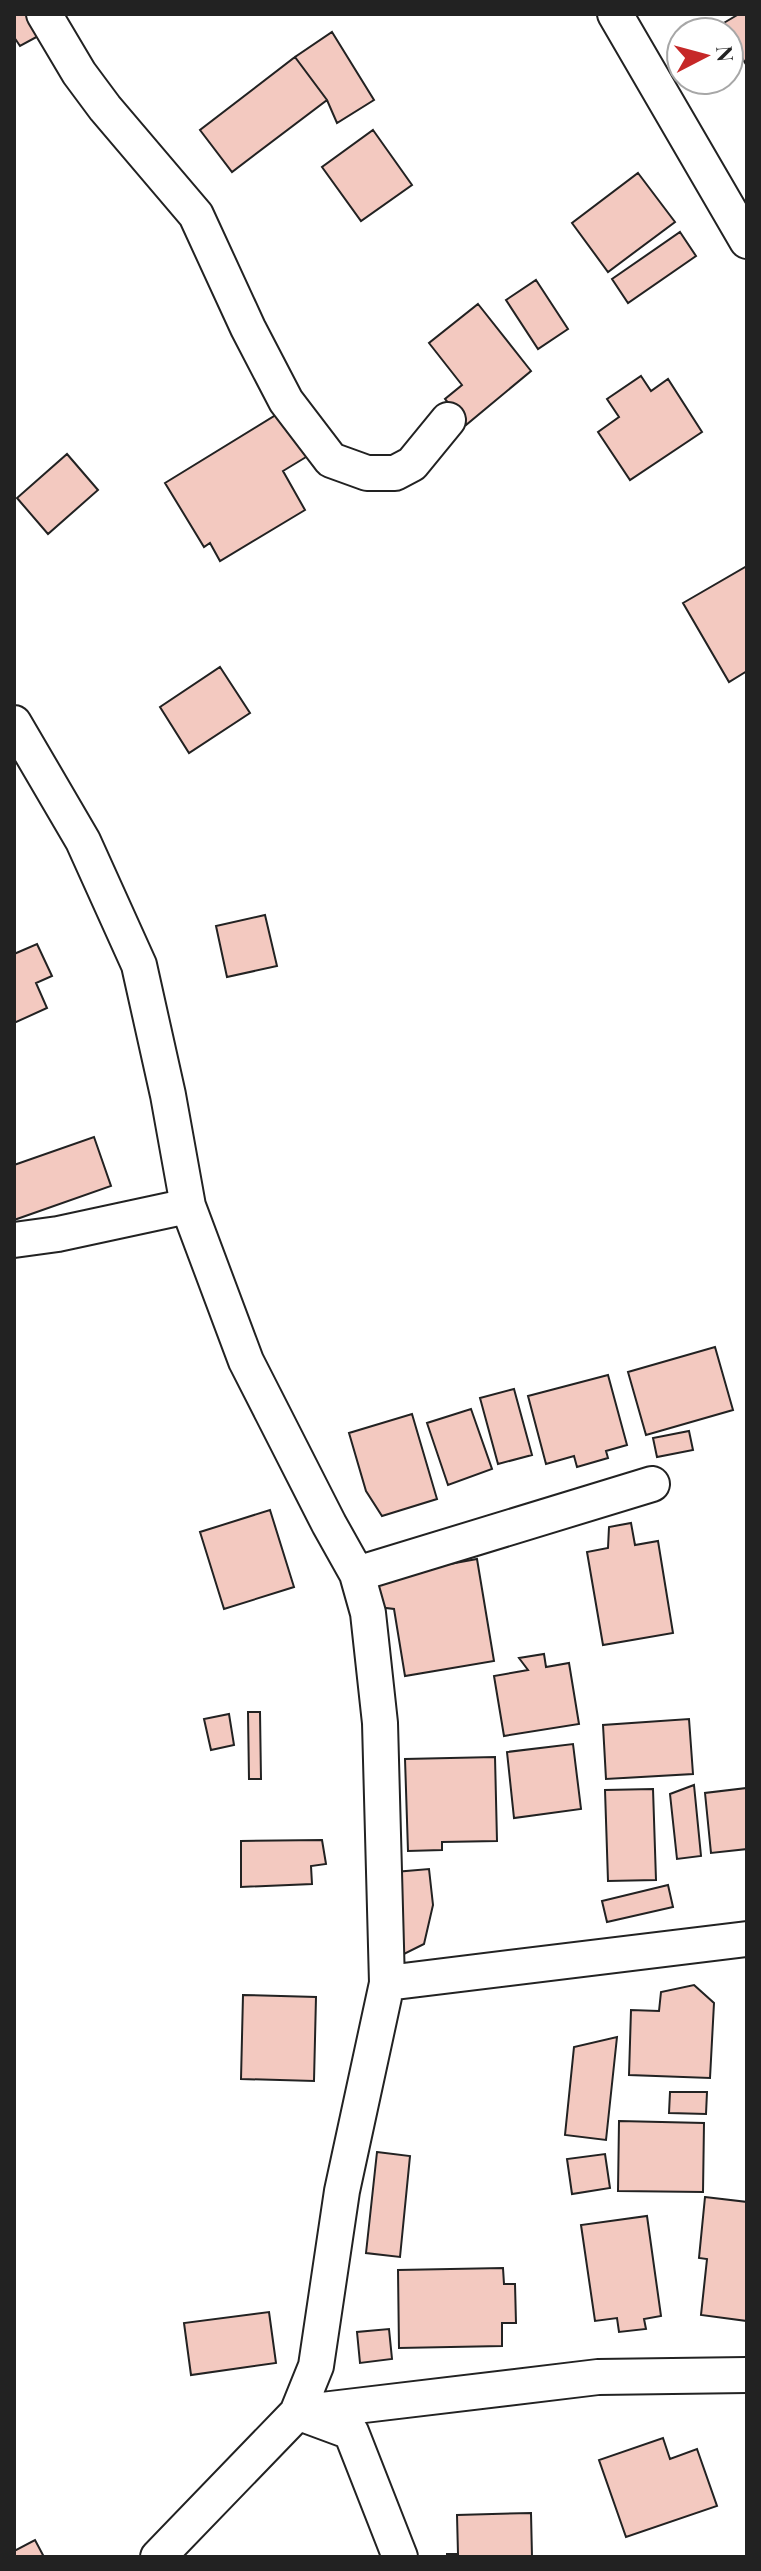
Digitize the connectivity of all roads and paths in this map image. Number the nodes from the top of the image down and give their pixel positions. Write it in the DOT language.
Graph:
graph roads {
  1 [pos="44,14"];
  2 [pos="615,14"];
  3 [pos="747,241"];
  4 [pos="448,420"];
  5 [pos="14,723"];
  6 [pos="188,1206"];
  7 [pos="14,1240"];
  8 [pos="652,1484"];
  9 [pos="357,1574"];
  10 [pos="747,1939"];
  11 [pos="387,1983"];
  12 [pos="747,2375"];
  13 [pos="297,2413"];
  14 [pos="158,2557"];
  15 [pos="400,2557"];
  1 -- 4 [label="street"];
  2 -- 3 [label="street"];
  5 -- 6 [label="street"];
  6 -- 7 [label="street"];
  6 -- 9 [label="street"];
  8 -- 9 [label="street"];
  9 -- 11 [label="street"];
  10 -- 11 [label="street"];
  11 -- 13 [label="street"];
  12 -- 13 [label="street"];
  13 -- 14 [label="street"];
  13 -- 15 [label="street"];
}
